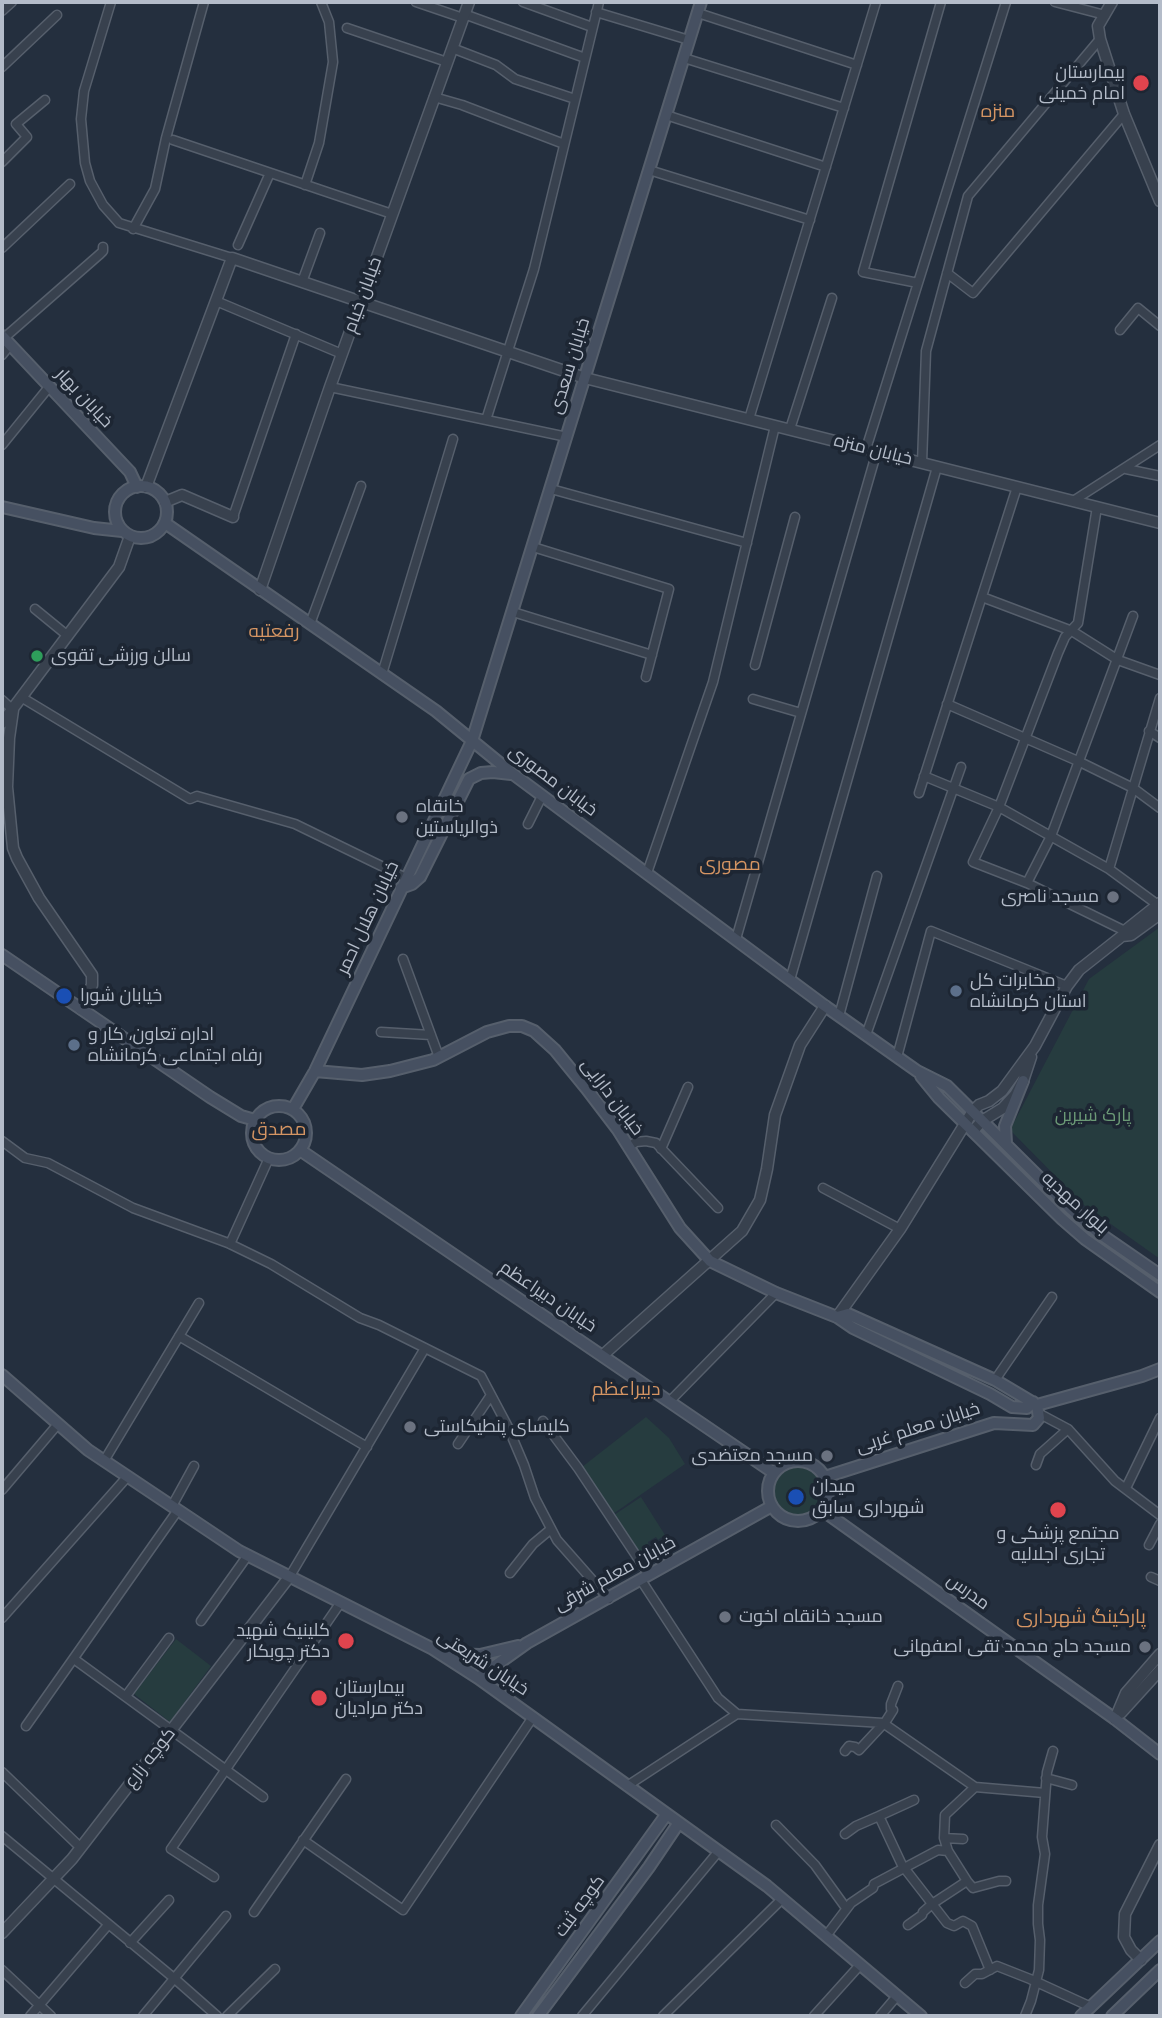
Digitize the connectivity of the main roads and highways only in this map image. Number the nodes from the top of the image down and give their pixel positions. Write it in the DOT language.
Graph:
graph roads {
  1 [pos="701,2"];
  2 [pos="5,340"];
  3 [pos="141,487"];
  4 [pos="2,507"];
  5 [pos="165,523"];
  6 [pos="126,533"];
  7 [pos="472,741"];
  8 [pos="513,774"];
  9 [pos="404,883"];
  10 [pos="2,957"];
  11 [pos="315,1071"];
  12 [pos="917,1072"];
  13 [pos="1023,1081"];
  14 [pos="293,1109"];
  15 [pos="982,1121"];
  16 [pos="254,1124"];
  17 [pos="969,1127"];
  18 [pos="1006,1143"];
  19 [pos="300,1150"];
  20 [pos="1071,1209"];
  21 [pos="1062,1219"];
  22 [pos="1160,1275"];
  23 [pos="1160,1292"];
  24 [pos="837,1317"];
  25 [pos="1160,1369"];
  26 [pos="2,1375"];
  27 [pos="999,1383"];
  28 [pos="996,1398"];
  29 [pos="1036,1407"];
  30 [pos="774,1473"];
  31 [pos="825,1477"];
  32 [pos="772,1506"];
  33 [pos="822,1510"];
  34 [pos="527,1643"];
  35 [pos="433,1649"];
  36 [pos="478,1678"];
  37 [pos="1160,1754"];
  38 [pos="666,1815"];
  39 [pos="678,1824"];
  40 [pos="637,1858"];
  41 [pos="649,1867"];
  42 [pos="1160,1941"];
  43 [pos="1141,1960"];
  44 [pos="1159,1972"];
  45 [pos="550,1977"];
  46 [pos="561,1984"];
  47 [pos="521,2016"];
  48 [pos="538,2016"];
  49 [pos="921,2016"];
  50 [pos="1081,2016"];
  51 [pos="1112,2016"];
  1 -- 7 [label="main road, خیابان سعدی"];
  2 -- 3 [label="main road, خیابان بهار"];
  3 -- 5 [label="main road"];
  3 -- 6 [label="main road"];
  4 -- 6 [label="main road"];
  5 -- 6 [label="main road"];
  5 -- 7 [label="main road, خیابان مصوری"];
  7 -- 8 [label="main road, خیابان مصوری"];
  7 -- 9 [label="main road, خیابان هلال احمر"];
  8 -- 9 [label="main road"];
  8 -- 12 [label="main road, خیابان مصوری"];
  9 -- 11 [label="main road, خیابان هلال احمر"];
  10 -- 16 [label="main road"];
  10 -- 16 [label="main road"];
  11 -- 14 [label="main road, خیابان هلال احمر"];
  11 -- 24 [label="main road, خیابان دارایی"];
  12 -- 15 [label="main road, خیابان مصوری"];
  12 -- 17 [label="main road, خیابان مصوری"];
  13 -- 18 [label="main road"];
  14 -- 16 [label="main road"];
  14 -- 19 [label="main road"];
  15 -- 18 [label="main road, بلوار مهدیه"];
  16 -- 19 [label="main road"];
  17 -- 21 [label="main road, بلوار مهدیه"];
  18 -- 20 [label="main road, بلوار مهدیه"];
  19 -- 30 [label="main road, خیابان دبیراعظم"];
  20 -- 21 [label="main road"];
  20 -- 22 [label="main road, بلوار مهدیه"];
  21 -- 23 [label="main road, بلوار مهدیه"];
  24 -- 27 [label="main road, خیابان دارایی"];
  24 -- 28 [label="main road, خیابان دارایی"];
  25 -- 29 [label="main road"];
  26 -- 35 [label="main road, خیابان شریعتی"];
  27 -- 28 [label="main road"];
  27 -- 29 [label="main road, خیابان دارایی"];
  28 -- 29 [label="main road, خیابان دارایی"];
  29 -- 31 [label="main road, خیابان معلم غربی"];
  30 -- 31 [label="main road"];
  30 -- 32 [label="main road"];
  31 -- 33 [label="main road"];
  32 -- 33 [label="main road"];
  32 -- 34 [label="main road, خیابان معلم شرقی"];
  33 -- 37 [label="main road, مدرس"];
  34 -- 35 [label="main road"];
  34 -- 36 [label="main road, خیابان معلم شرقی"];
  35 -- 36 [label="main road, خیابان شریعتی"];
  36 -- 38 [label="main road, خیابان شریعتی"];
  38 -- 39 [label="main road, خیابان شریعتی"];
  38 -- 40 [label="main road, کوچه ثبت"];
  39 -- 41 [label="main road, کوچه ثبت"];
  39 -- 49 [label="main road, خیابان شریعتی"];
  40 -- 41 [label="main road"];
  40 -- 45 [label="main road, کوچه ثبت"];
  41 -- 46 [label="main road, کوچه ثبت"];
  42 -- 43 [label="main road"];
  43 -- 44 [label="main road"];
  43 -- 50 [label="main road"];
  44 -- 51 [label="main road"];
  45 -- 46 [label="main road"];
  45 -- 47 [label="main road, کوچه ثبت"];
  46 -- 48 [label="main road, کوچه ثبت"];
}
